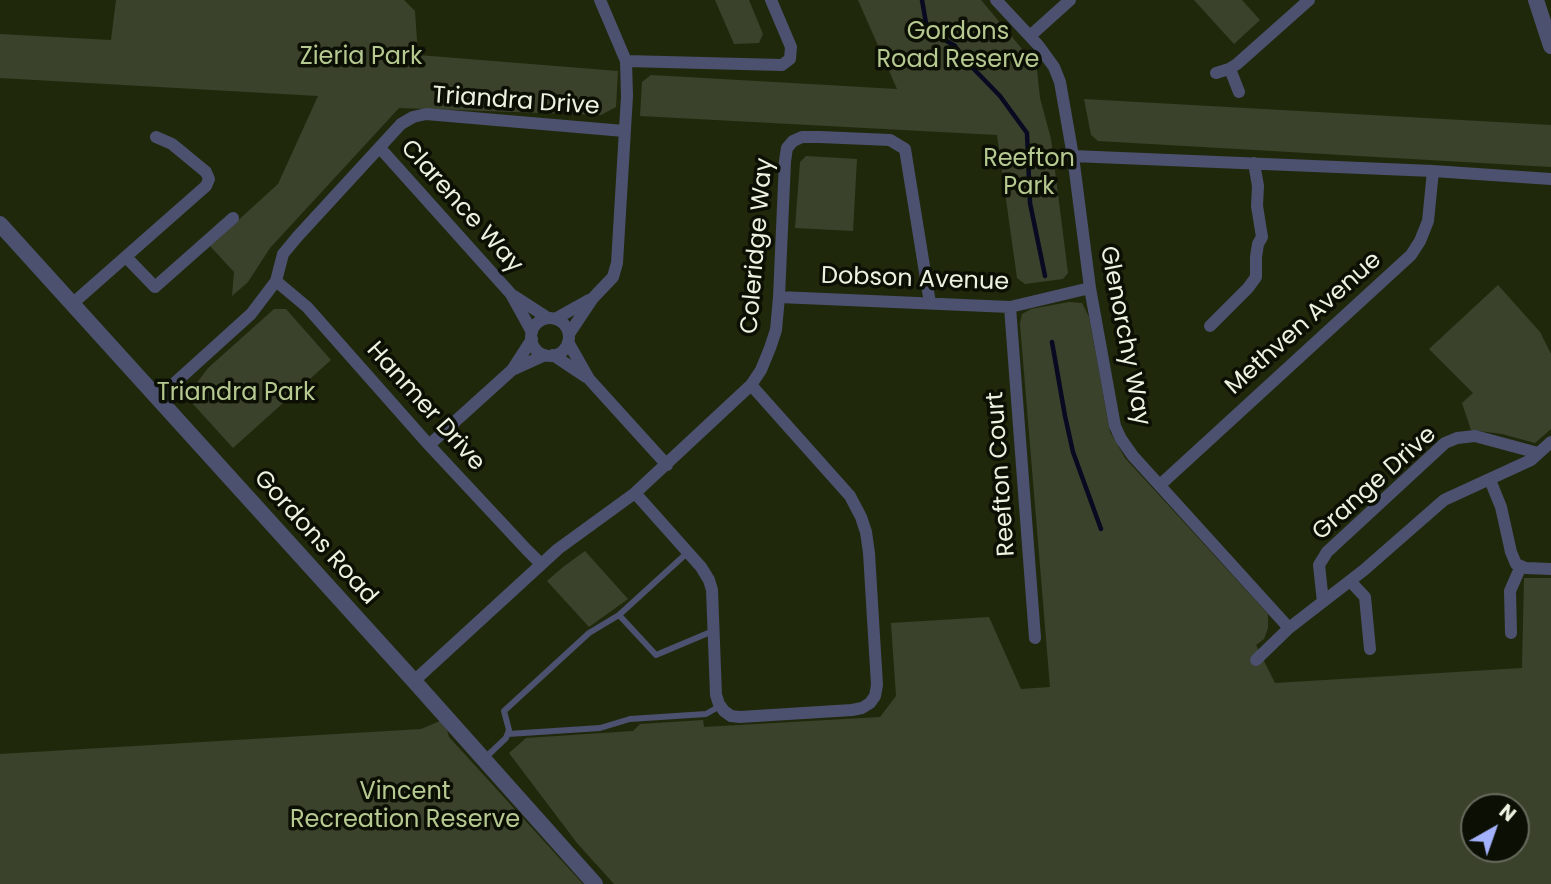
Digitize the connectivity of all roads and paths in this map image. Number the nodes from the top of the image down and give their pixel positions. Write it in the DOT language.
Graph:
graph roads {
  1 [pos="600,0"];
  2 [pos="771,0"];
  3 [pos="996,0"];
  4 [pos="1070,0"];
  5 [pos="1309,0"];
  6 [pos="1535,0"];
  7 [pos="1030,36"];
  8 [pos="1551,46"];
  9 [pos="626,61"];
  10 [pos="1230,69"];
  11 [pos="1216,73"];
  12 [pos="1239,93"];
  13 [pos="624,131"];
  14 [pos="156,138"];
  15 [pos="380,148"];
  16 [pos="1073,156"];
  17 [pos="1254,163"];
  18 [pos="1433,170"];
  19 [pos="1550,178"];
  20 [pos="233,218"];
  21 [pos="0,224"];
  22 [pos="126,257"];
  23 [pos="276,281"];
  24 [pos="1090,288"];
  25 [pos="511,294"];
  26 [pos="779,297"];
  27 [pos="593,299"];
  28 [pos="930,303"];
  29 [pos="72,304"];
  30 [pos="1010,307"];
  31 [pos="552,318"];
  32 [pos="1210,326"];
  33 [pos="532,336"];
  34 [pos="568,338"];
  35 [pos="549,355"];
  36 [pos="512,370"];
  37 [pos="589,379"];
  38 [pos="751,385"];
  39 [pos="157,399"];
  40 [pos="1551,442"];
  41 [pos="429,445"];
  42 [pos="1538,453"];
  43 [pos="667,465"];
  44 [pos="1490,480"];
  45 [pos="1160,485"];
  46 [pos="635,494"];
  47 [pos="688,552"];
  48 [pos="541,564"];
  49 [pos="1521,566"];
  50 [pos="1551,569"];
  51 [pos="1350,581"];
  52 [pos="1323,602"];
  53 [pos="619,615"];
  54 [pos="1289,628"];
  55 [pos="713,631"];
  56 [pos="1511,634"];
  57 [pos="1035,638"];
  58 [pos="1370,649"];
  59 [pos="1256,660"];
  60 [pos="414,681"];
  61 [pos="720,706"];
  62 [pos="508,734"];
  63 [pos="483,759"];
  64 [pos="595,884"];
  1 -- 9 [label="street"];
  2 -- 9 [label="street"];
  3 -- 7 [label="street, Glenorchy Way"];
  4 -- 7 [label="street"];
  5 -- 10 [label="street"];
  6 -- 8 [label="street"];
  7 -- 16 [label="street, Glenorchy Way"];
  9 -- 13 [label="street"];
  10 -- 11 [label="street"];
  10 -- 12 [label="street"];
  13 -- 15 [label="street, Triandra Drive"];
  13 -- 27 [label="street"];
  14 -- 22 [label="street"];
  15 -- 23 [label="street, Triandra Drive"];
  15 -- 25 [label="street, Clarence Way"];
  16 -- 17 [label="street"];
  16 -- 24 [label="street, Glenorchy Way"];
  17 -- 18 [label="street"];
  17 -- 32 [label="street"];
  18 -- 19 [label="street"];
  18 -- 45 [label="street, Methven Avenue"];
  20 -- 22 [label="street"];
  21 -- 29 [label="street, Gordons Road"];
  22 -- 29 [label="street"];
  23 -- 39 [label="street, Triandra Drive"];
  23 -- 41 [label="street, Hanmer Drive"];
  24 -- 30 [label="street, Dobson Avenue"];
  24 -- 45 [label="street, Glenorchy Way"];
  25 -- 31 [label="street, Clarence Way"];
  25 -- 33 [label="street, Clarence Way"];
  26 -- 28 [label="street, Dobson Avenue"];
  26 -- 28 [label="street, Coleridge Way"];
  26 -- 38 [label="street, Coleridge Way"];
  27 -- 31 [label="street"];
  27 -- 34 [label="street"];
  28 -- 30 [label="street, Dobson Avenue"];
  29 -- 39 [label="street, Gordons Road"];
  30 -- 57 [label="street, Reefton Court"];
  31 -- 33 [label="street"];
  31 -- 34 [label="street"];
  33 -- 35 [label="street"];
  33 -- 36 [label="street"];
  34 -- 35 [label="street"];
  34 -- 37 [label="street"];
  35 -- 36 [label="street"];
  35 -- 37 [label="street"];
  36 -- 41 [label="street"];
  37 -- 43 [label="street"];
  38 -- 43 [label="street, Coleridge Way"];
  38 -- 61 [label="street"];
  39 -- 60 [label="street, Gordons Road"];
  40 -- 42 [label="street"];
  41 -- 48 [label="street, Hanmer Drive"];
  42 -- 44 [label="street"];
  42 -- 52 [label="street, Grange Drive"];
  43 -- 46 [label="street, Coleridge Way"];
  44 -- 49 [label="street"];
  44 -- 51 [label="street"];
  45 -- 54 [label="street, Glenorchy Way"];
  46 -- 47 [label="street"];
  46 -- 48 [label="street, Coleridge Way"];
  47 -- 53 [label="lane"];
  47 -- 55 [label="street"];
  48 -- 60 [label="street, Coleridge Way"];
  49 -- 50 [label="street"];
  49 -- 56 [label="street"];
  51 -- 52 [label="street"];
  51 -- 58 [label="street"];
  52 -- 54 [label="street"];
  53 -- 55 [label="lane"];
  53 -- 62 [label="lane"];
  54 -- 59 [label="street"];
  55 -- 61 [label="street"];
  60 -- 63 [label="street, Gordons Road"];
  61 -- 62 [label="lane"];
  62 -- 63 [label="lane"];
  63 -- 64 [label="street, Gordons Road"];
}
